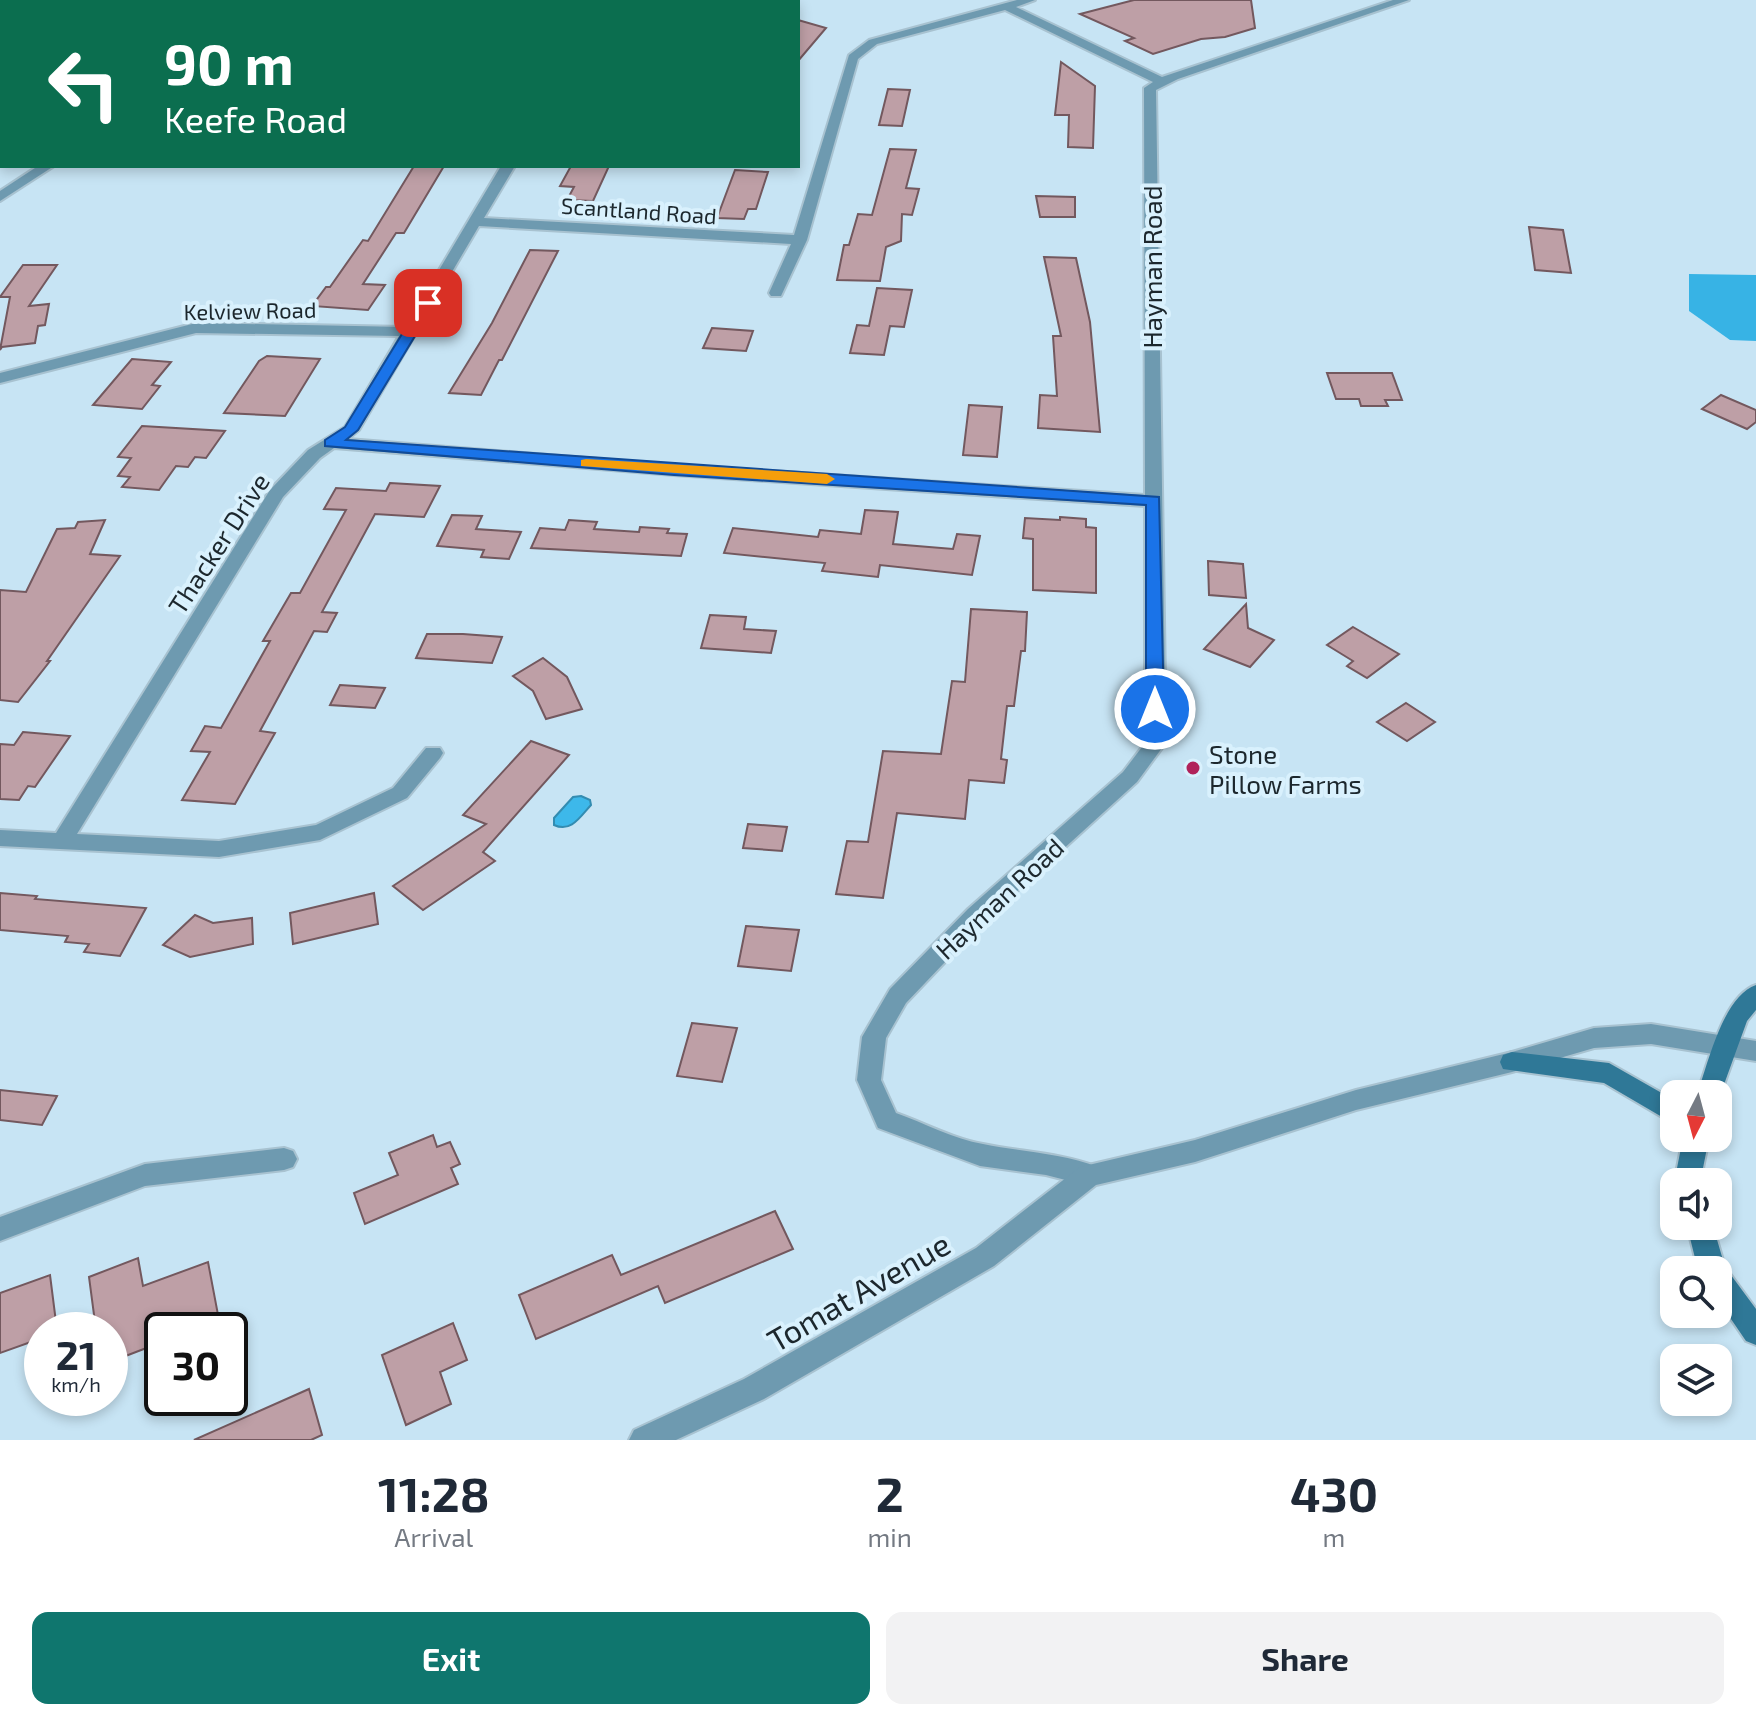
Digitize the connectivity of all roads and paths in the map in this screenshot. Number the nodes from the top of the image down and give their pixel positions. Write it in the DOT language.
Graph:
graph roads {
  1 [pos="1030,0"];
  2 [pos="1404,0"];
  3 [pos="1007,7"];
  4 [pos="1161,81"];
  5 [pos="44,168"];
  6 [pos="507,168"];
  7 [pos="0,197"];
  8 [pos="476,222"];
  9 [pos="800,240"];
  10 [pos="776,293"];
  11 [pos="411,332"];
  12 [pos="0,378"];
  13 [pos="331,443"];
  14 [pos="1154,501"];
  15 [pos="433,753"];
  16 [pos="0,838"];
  17 [pos="62,841"];
  18 [pos="1756,994"];
  19 [pos="1727,1044"];
  20 [pos="1756,1051"];
  21 [pos="1512,1062"];
  22 [pos="1714,1080"];
  23 [pos="1660,1104"];
  24 [pos="284,1159"];
  25 [pos="1089,1175"];
  26 [pos="0,1229"];
  27 [pos="1732,1297"];
  28 [pos="1756,1332"];
  29 [pos="644,1440"];
  1 -- 3 [label="street"];
  2 -- 4 [label="street"];
  3 -- 4 [label="street"];
  3 -- 9 [label="street"];
  4 -- 14 [label="street, Hayman Road"];
  5 -- 7 [label="street"];
  6 -- 8 [label="street, Thacker Drive"];
  8 -- 9 [label="street, Scantland Road"];
  8 -- 11 [label="street, Thacker Drive"];
  9 -- 10 [label="street"];
  11 -- 12 [label="street, Kelview Road"];
  11 -- 13 [label="street, Thacker Drive"];
  13 -- 14 [label="street"];
  13 -- 17 [label="street, Thacker Drive"];
  14 -- 25 [label="street, Hayman Road"];
  15 -- 17 [label="street"];
  16 -- 17 [label="street"];
  18 -- 19 [label="main road"];
  19 -- 20 [label="street"];
  19 -- 21 [label="street, Hayman Road"];
  19 -- 22 [label="main road"];
  21 -- 23 [label="main road"];
  21 -- 25 [label="street, Hayman Road"];
  24 -- 26 [label="street"];
  25 -- 29 [label="street, Tomat Avenue"];
  27 -- 28 [label="main road"];
}
